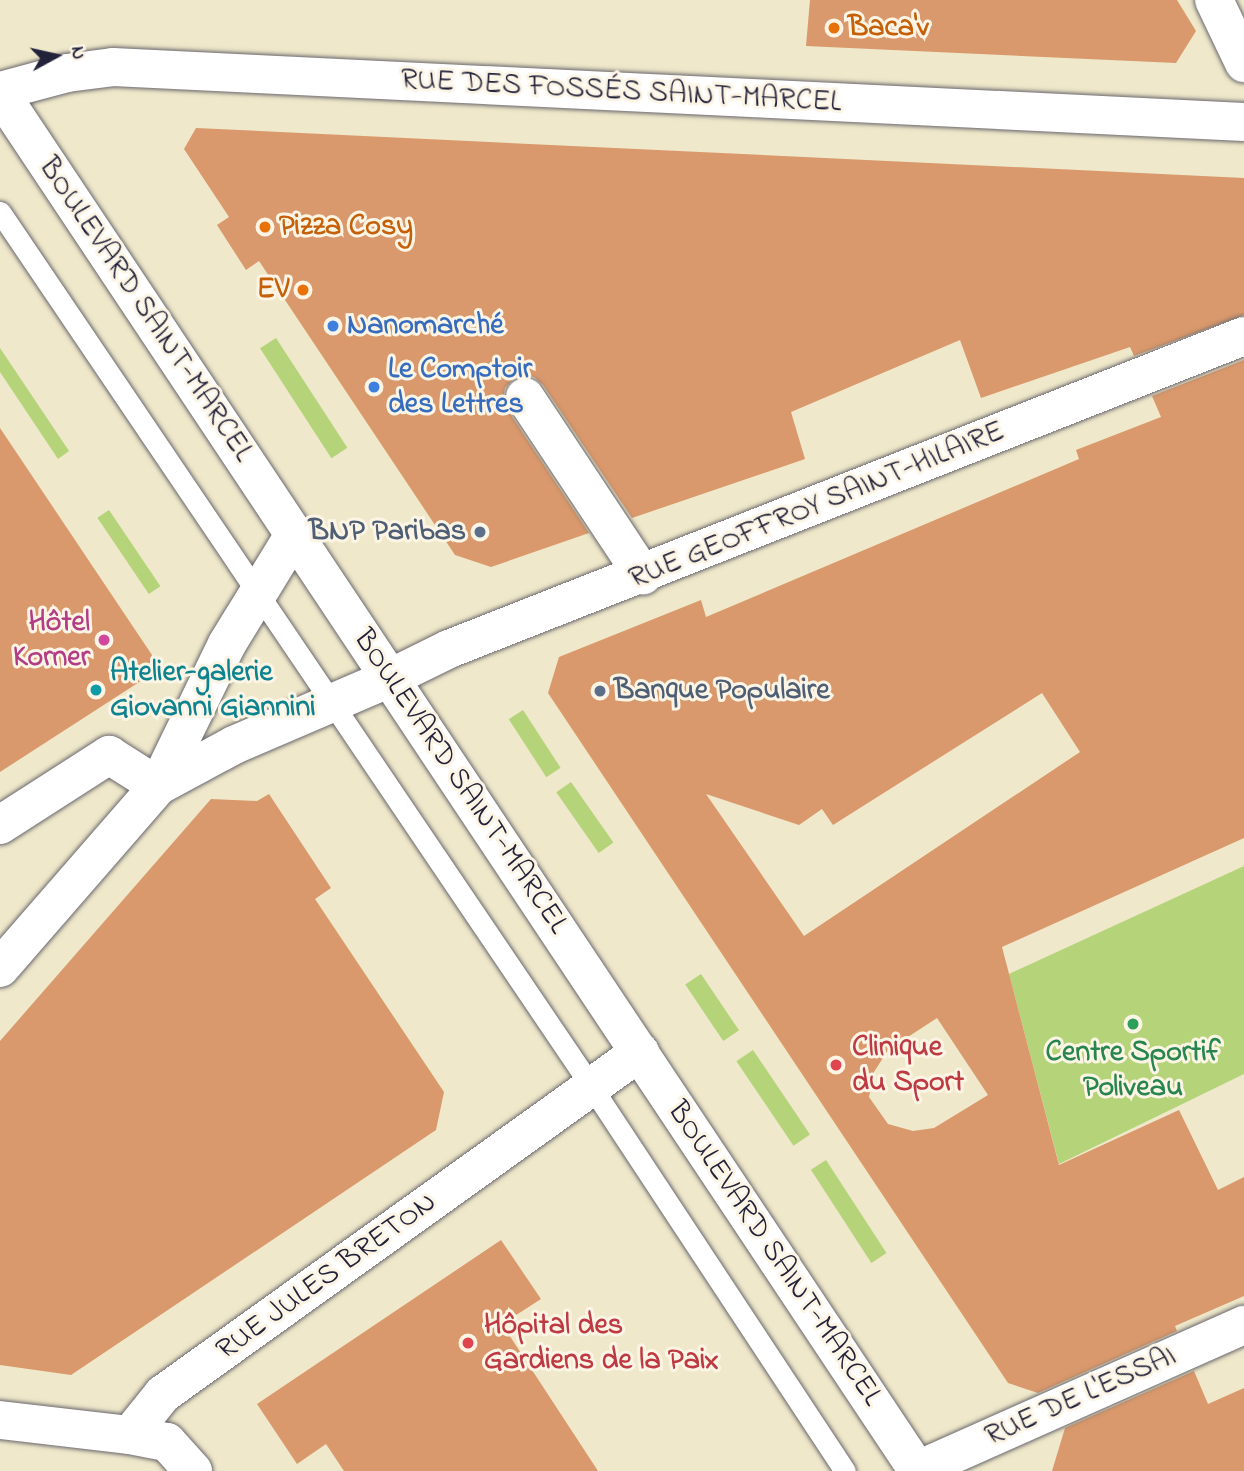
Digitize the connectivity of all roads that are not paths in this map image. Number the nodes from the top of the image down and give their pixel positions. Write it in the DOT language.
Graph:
graph roads {
  1 [pos="1214,0"];
  2 [pos="1244,63"];
  3 [pos="0,92"];
  4 [pos="1244,121"];
  5 [pos="0,212"];
  6 [pos="1244,336"];
  7 [pos="524,397"];
  8 [pos="295,533"];
  9 [pos="643,575"];
  10 [pos="258,590"];
  11 [pos="390,678"];
  12 [pos="331,705"];
  13 [pos="158,786"];
  14 [pos="0,825"];
  15 [pos="0,968"];
  16 [pos="640,1052"];
  17 [pos="591,1086"];
  18 [pos="1244,1325"];
  19 [pos="0,1420"];
  20 [pos="130,1435"];
  21 [pos="193,1471"];
  22 [pos="845,1471"];
  23 [pos="918,1471"];
  1 -- 2 [label="street"];
  3 -- 4 [label="street, RUE DES FOSSÉS SAINT-MARCEL"];
  3 -- 8 [label="street, BOULEVARD SAINT-MARCEL"];
  5 -- 10 [label="lane, BOULEVARD SAINT-MARCEL"];
  6 -- 9 [label="street, RUE GEOFFROY SAINT-HILAIRE"];
  7 -- 9 [label="street"];
  8 -- 10 [label="street"];
  8 -- 11 [label="street, BOULEVARD SAINT-MARCEL"];
  9 -- 11 [label="street, RUE GEOFFROY SAINT-HILAIRE"];
  10 -- 12 [label="lane, BOULEVARD SAINT-MARCEL"];
  10 -- 13 [label="street"];
  11 -- 12 [label="street, RUE GEOFFROY SAINT-HILAIRE"];
  11 -- 16 [label="street, BOULEVARD SAINT-MARCEL"];
  12 -- 13 [label="street, RUE GEOFFROY SAINT-HILAIRE"];
  12 -- 17 [label="lane, BOULEVARD SAINT-MARCEL"];
  13 -- 14 [label="street"];
  13 -- 15 [label="street"];
  16 -- 17 [label="street, RUE JULES BRETON"];
  16 -- 23 [label="street, BOULEVARD SAINT-MARCEL"];
  17 -- 20 [label="street, RUE JULES BRETON"];
  17 -- 22 [label="lane, BOULEVARD SAINT-MARCEL"];
  18 -- 23 [label="street, RUE DE L'ESSAI"];
  19 -- 20 [label="street"];
  20 -- 21 [label="street"];
}
